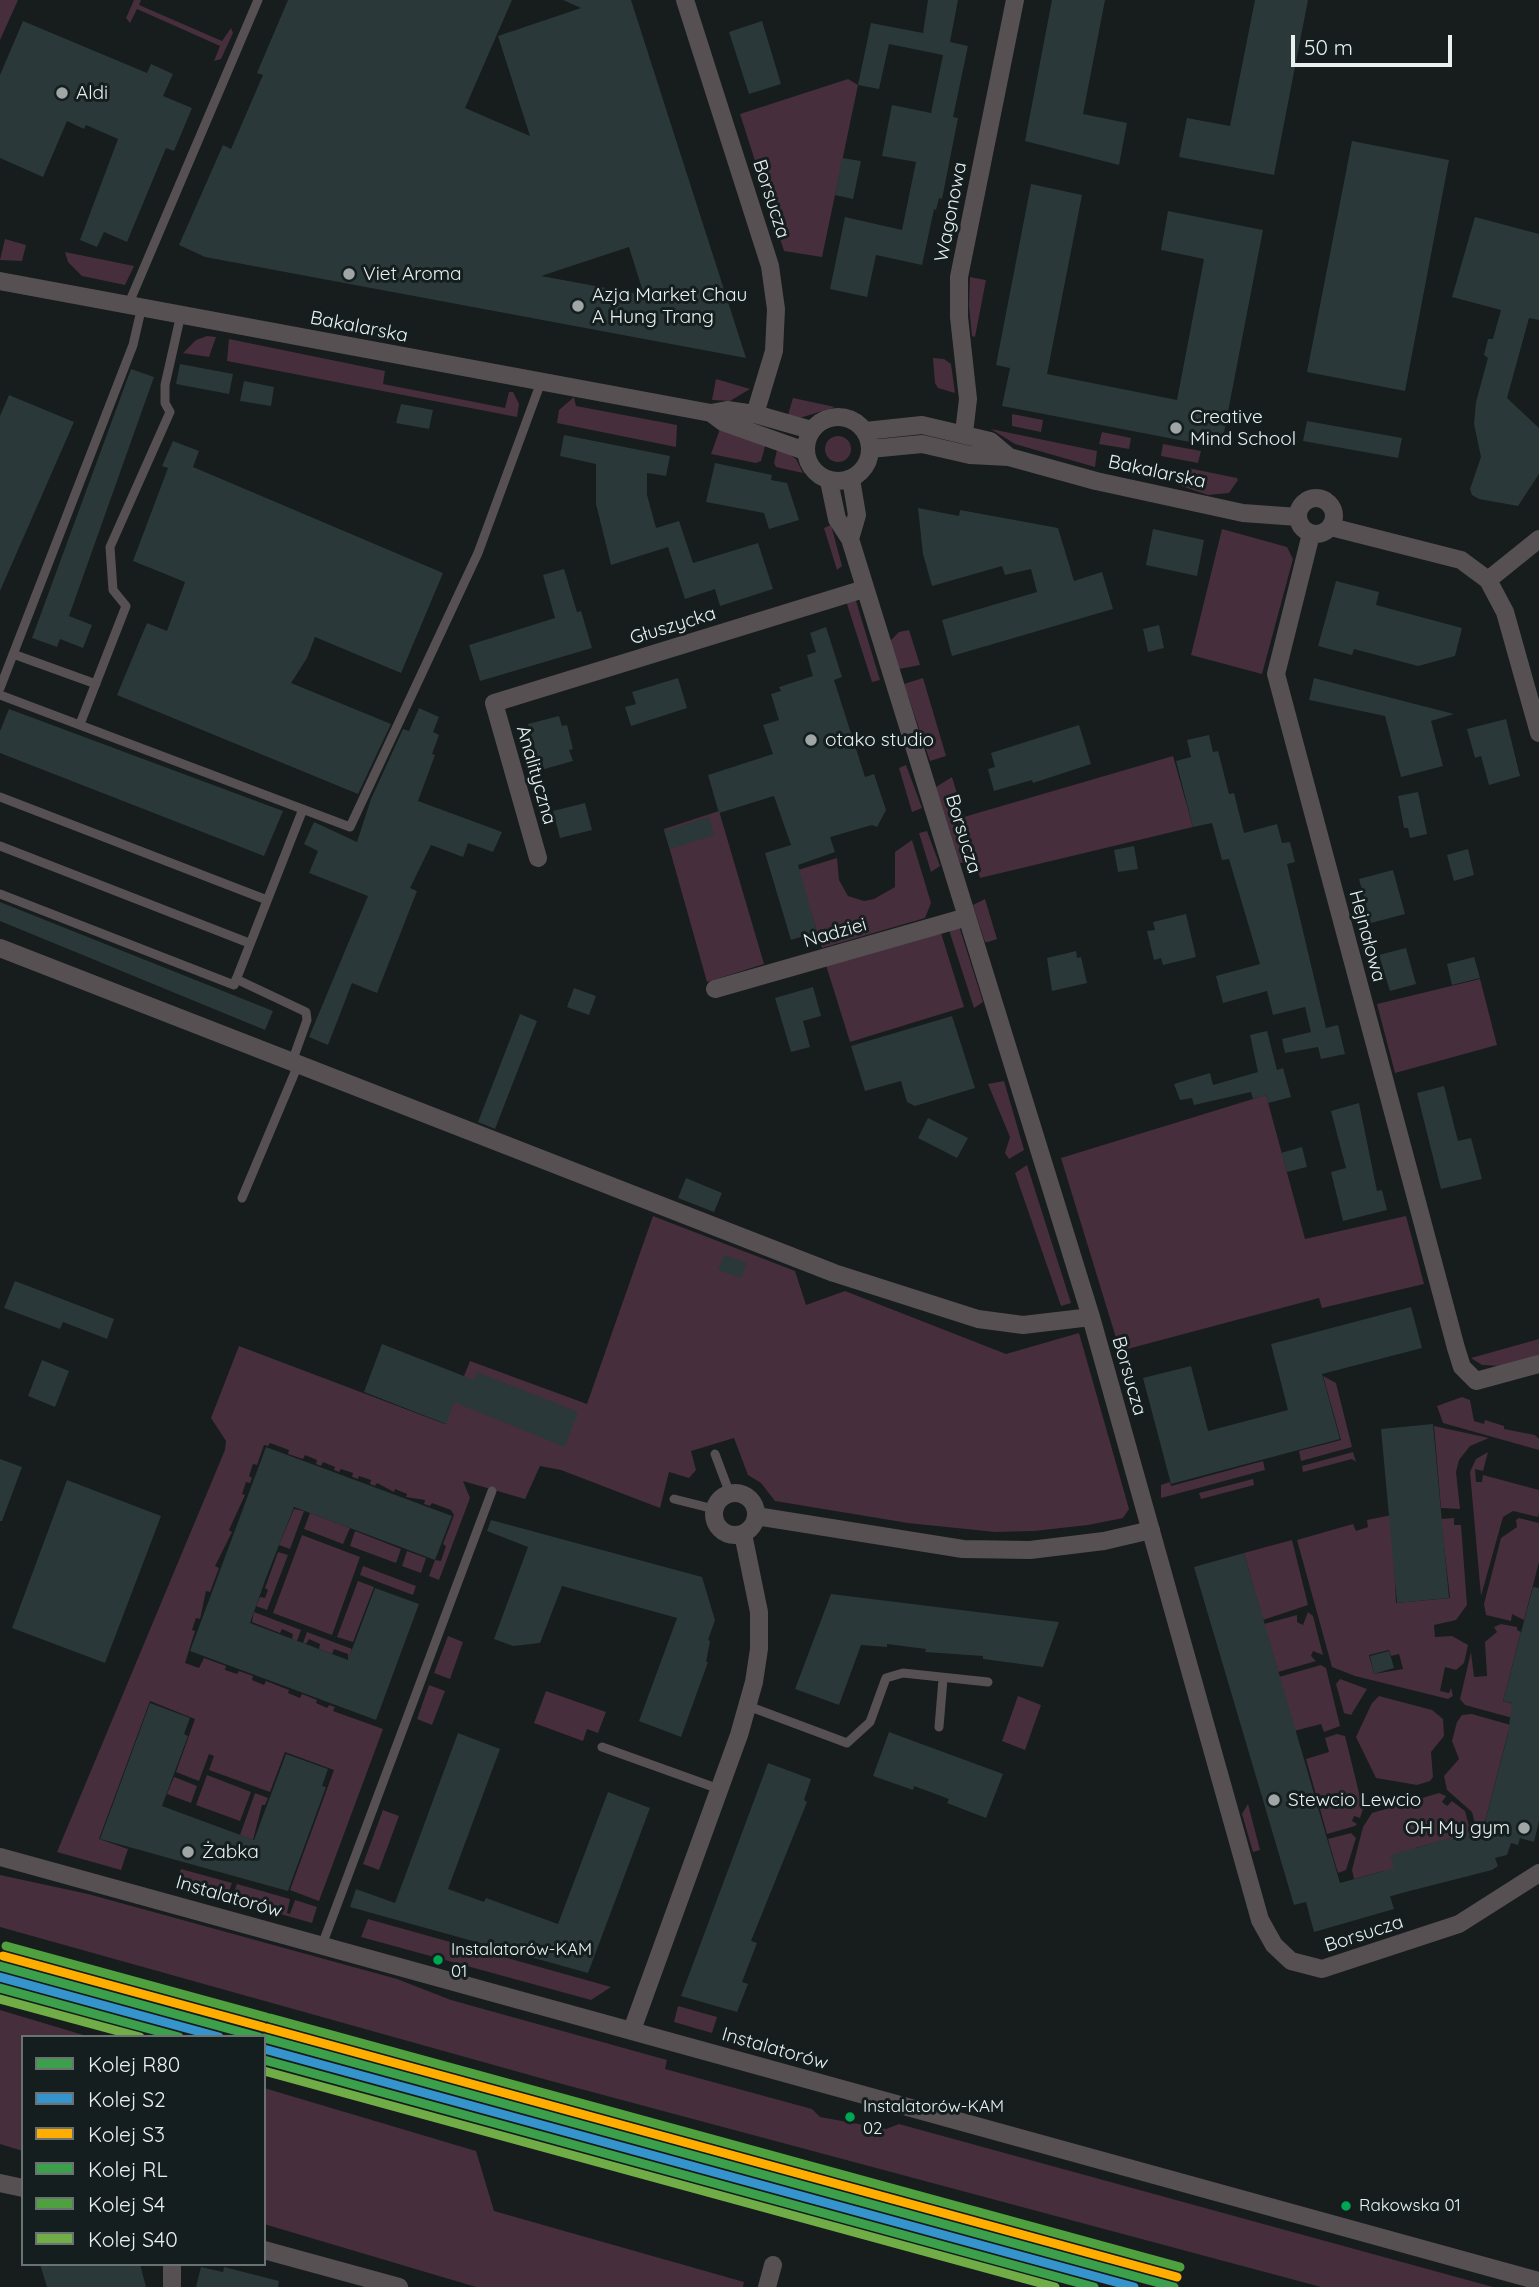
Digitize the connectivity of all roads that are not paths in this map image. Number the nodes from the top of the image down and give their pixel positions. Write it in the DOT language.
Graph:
graph roads {
  1 [pos="258,0"];
  2 [pos="685,0"];
  3 [pos="1014,0"];
  4 [pos="0,281"];
  5 [pos="135,304"];
  6 [pos="181,314"];
  7 [pos="541,382"];
  8 [pos="711,413"];
  9 [pos="755,414"];
  10 [pos="811,430"];
  11 [pos="865,431"];
  12 [pos="964,433"];
  13 [pos="870,449"];
  14 [pos="805,451"];
  15 [pos="1009,457"];
  16 [pos="851,479"];
  17 [pos="829,481"];
  18 [pos="1297,517"];
  19 [pos="1331,527"];
  20 [pos="1311,534"];
  21 [pos="850,539"];
  22 [pos="1539,539"];
  23 [pos="1488,580"];
  24 [pos="864,589"];
  25 [pos="13,654"];
  26 [pos="96,684"];
  27 [pos="0,688"];
  28 [pos="0,695"];
  29 [pos="494,703"];
  30 [pos="80,724"];
  31 [pos="1539,733"];
  32 [pos="0,797"];
  33 [pos="303,809"];
  34 [pos="0,846"];
  35 [pos="538,858"];
  36 [pos="0,894"];
  37 [pos="267,900"];
  38 [pos="967,917"];
  39 [pos="249,943"];
  40 [pos="0,948"];
  41 [pos="235,982"];
  42 [pos="715,989"];
  43 [pos="295,1063"];
  44 [pos="242,1198"];
  45 [pos="1091,1317"];
  46 [pos="1539,1364"];
  47 [pos="715,1454"];
  48 [pos="492,1491"];
  49 [pos="730,1494"];
  50 [pos="674,1499"];
  51 [pos="714,1509"];
  52 [pos="756,1516"];
  53 [pos="1151,1531"];
  54 [pos="743,1534"];
  55 [pos="943,1679"];
  56 [pos="988,1682"];
  57 [pos="748,1706"];
  58 [pos="939,1727"];
  59 [pos="602,1747"];
  60 [pos="719,1790"];
  61 [pos="0,1857"];
  62 [pos="1539,1873"];
  63 [pos="322,1945"];
  64 [pos="632,2031"];
  65 [pos="0,2183"];
  66 [pos="21,2188"];
  67 [pos="266,2251"];
  68 [pos="773,2265"];
  69 [pos="172,2266"];
  70 [pos="1539,2281"];
  71 [pos="172,2287"];
  72 [pos="399,2287"];
  73 [pos="767,2287"];
  1 -- 5 [label="lane"];
  2 -- 9 [label="street, Borsucza"];
  3 -- 12 [label="street, Wagonowa"];
  4 -- 5 [label="street, Bakalarska"];
  5 -- 6 [label="street, Bakalarska"];
  5 -- 25 [label="lane"];
  6 -- 7 [label="street, Bakalarska"];
  6 -- 26 [label="lane"];
  7 -- 8 [label="street, Bakalarska"];
  7 -- 33 [label="lane"];
  8 -- 9 [label="street, Bakalarska"];
  8 -- 14 [label="street, Bakalarska"];
  9 -- 10 [label="street, Bakalarska"];
  10 -- 11 [label="street"];
  10 -- 14 [label="street"];
  11 -- 12 [label="street, Bakalarska"];
  11 -- 13 [label="street"];
  12 -- 15 [label="street, Bakalarska"];
  13 -- 15 [label="street, Bakalarska"];
  13 -- 16 [label="street"];
  14 -- 17 [label="street"];
  15 -- 18 [label="street, Bakalarska"];
  16 -- 17 [label="street"];
  16 -- 21 [label="street, Borsucza"];
  17 -- 21 [label="street, Borsucza"];
  18 -- 19 [label="street"];
  18 -- 20 [label="street"];
  19 -- 20 [label="street"];
  19 -- 23 [label="street"];
  20 -- 46 [label="street, Hejnałowa"];
  21 -- 24 [label="street, Borsucza"];
  22 -- 23 [label="street"];
  23 -- 31 [label="street"];
  24 -- 29 [label="street, Głuszycka"];
  24 -- 38 [label="street, Borsucza"];
  25 -- 26 [label="lane"];
  25 -- 27 [label="lane"];
  26 -- 30 [label="lane"];
  28 -- 30 [label="lane"];
  29 -- 35 [label="street, Analityczna"];
  30 -- 33 [label="lane"];
  32 -- 37 [label="lane"];
  33 -- 37 [label="lane"];
  34 -- 39 [label="lane"];
  36 -- 41 [label="lane"];
  37 -- 39 [label="lane"];
  38 -- 42 [label="street, Nadziei"];
  38 -- 45 [label="street, Borsucza"];
  39 -- 41 [label="lane"];
  40 -- 43 [label="street"];
  41 -- 43 [label="lane"];
  43 -- 44 [label="lane"];
  43 -- 45 [label="street"];
  45 -- 53 [label="street, Borsucza"];
  47 -- 49 [label="lane"];
  48 -- 63 [label="lane"];
  49 -- 51 [label="street"];
  49 -- 52 [label="street"];
  50 -- 51 [label="lane"];
  51 -- 54 [label="street"];
  52 -- 53 [label="street"];
  52 -- 54 [label="street"];
  53 -- 62 [label="street, Borsucza"];
  54 -- 57 [label="street"];
  55 -- 56 [label="lane"];
  55 -- 57 [label="lane"];
  55 -- 58 [label="lane"];
  57 -- 60 [label="street"];
  59 -- 60 [label="lane"];
  60 -- 64 [label="street"];
  61 -- 63 [label="street, Instalatorów"];
  63 -- 64 [label="street, Instalatorów"];
  64 -- 70 [label="street, Instalatorów"];
  65 -- 66 [label="street"];
  67 -- 72 [label="street"];
  68 -- 73 [label="street"];
  69 -- 71 [label="street"];
}
